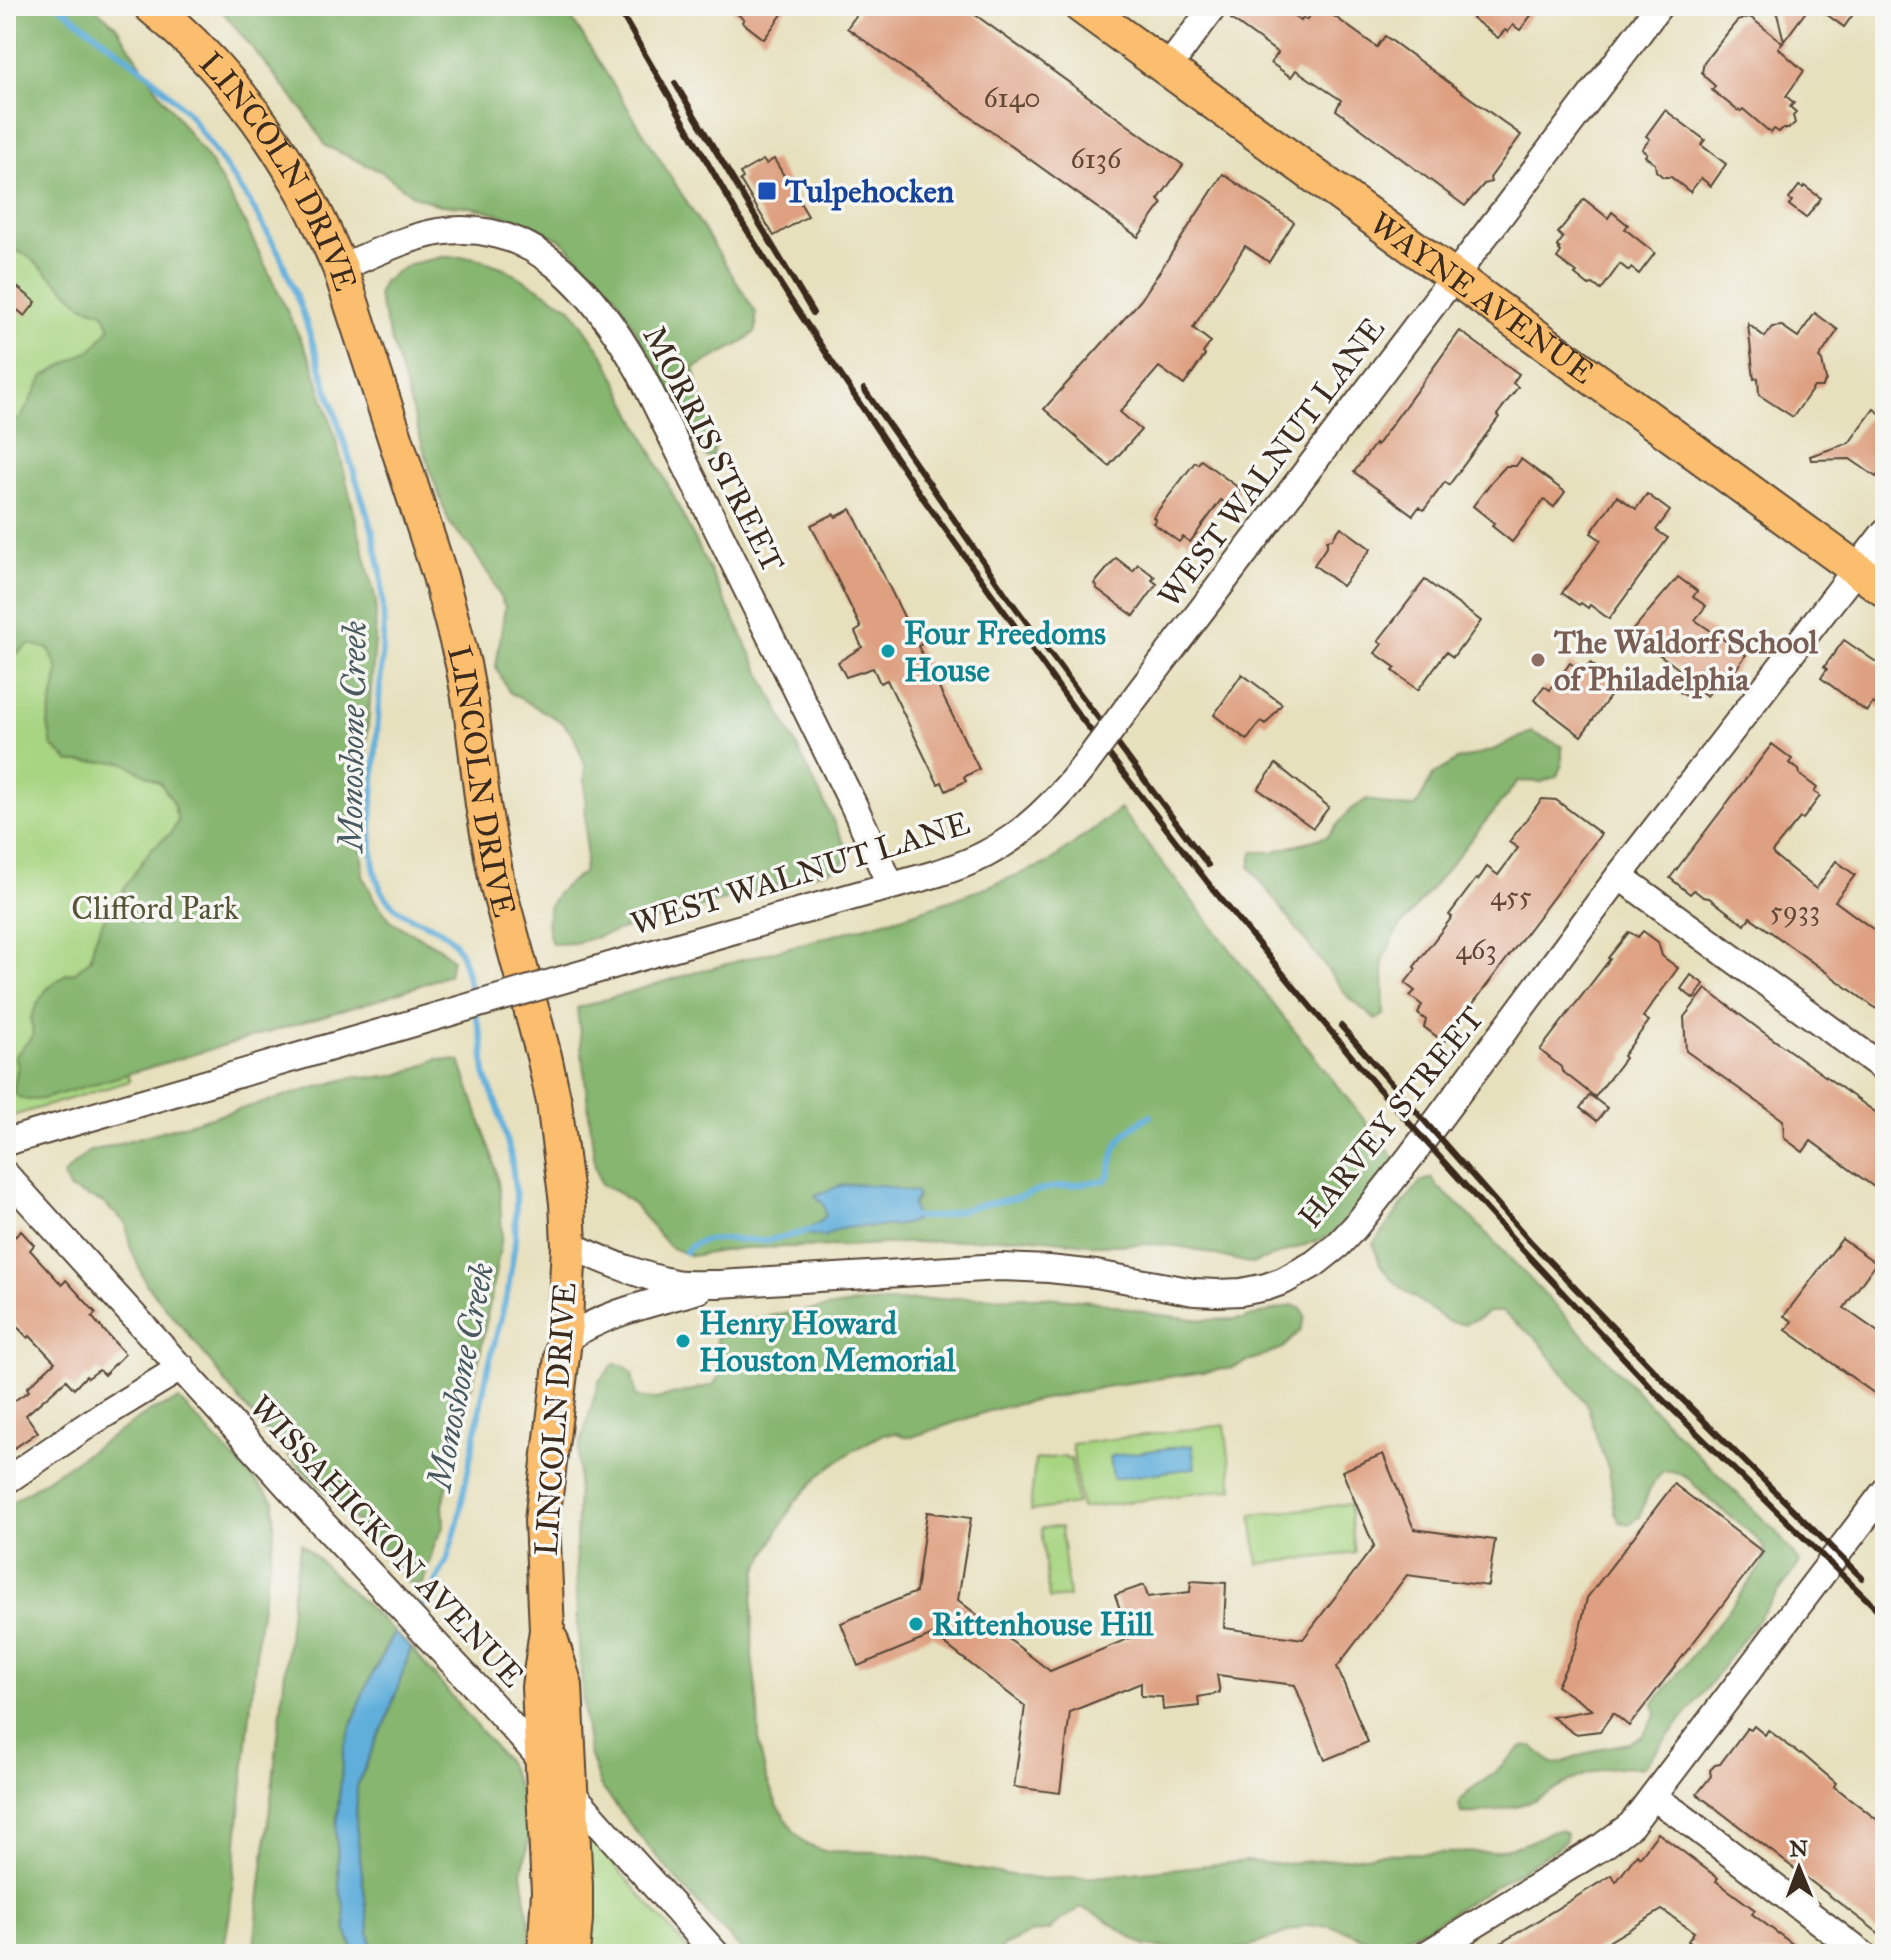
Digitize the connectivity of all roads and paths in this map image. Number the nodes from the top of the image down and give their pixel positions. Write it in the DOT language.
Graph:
graph roads {
  1 [pos="151,6"];
  2 [pos="1081,6"];
  3 [pos="1214,6"];
  4 [pos="1659,6"];
  5 [pos="1167,69"];
  6 [pos="340,268"];
  7 [pos="1455,277"];
  8 [pos="1885,532"];
  9 [pos="1857,570"];
  10 [pos="1885,590"];
  11 [pos="1619,876"];
  12 [pos="891,886"];
  13 [pos="1885,1069"];
  14 [pos="6,1142"];
  15 [pos="6,1175"];
  16 [pos="569,1245"];
  17 [pos="719,1284"];
  18 [pos="564,1340"];
  19 [pos="182,1367"];
  20 [pos="6,1481"];
  21 [pos="1885,1491"];
  22 [pos="547,1630"];
  23 [pos="544,1763"];
  24 [pos="570,1793"];
  25 [pos="1653,1797"];
  26 [pos="545,1954"];
  27 [pos="572,1954"];
  28 [pos="716,1954"];
  29 [pos="1427,1954"];
  30 [pos="1862,1954"];
  1 -- 6 [label="main road, LINCOLN DRIVE"];
  2 -- 5 [label="main road, WAYNE AVENUE"];
  3 -- 5 [label="street"];
  4 -- 7 [label="street, WEST WALNUT LANE"];
  5 -- 7 [label="main road, WAYNE AVENUE"];
  6 -- 12 [label="street, MORRIS STREET"];
  6 -- 16 [label="main road, LINCOLN DRIVE"];
  7 -- 9 [label="main road, WAYNE AVENUE"];
  7 -- 12 [label="street, WEST WALNUT LANE, bridge"];
  8 -- 9 [label="street, HARVEY STREET"];
  9 -- 10 [label="main road, WAYNE AVENUE"];
  9 -- 11 [label="street, HARVEY STREET"];
  11 -- 13 [label="street"];
  11 -- 17 [label="street, HARVEY STREET"];
  12 -- 14 [label="street, WEST WALNUT LANE, bridge"];
  15 -- 19 [label="street, WISSAHICKON AVENUE"];
  16 -- 17 [label="street, HARVEY STREET"];
  16 -- 18 [label="main road, LINCOLN DRIVE"];
  17 -- 18 [label="street, HARVEY STREET"];
  18 -- 22 [label="main road, LINCOLN DRIVE"];
  19 -- 20 [label="street"];
  19 -- 23 [label="street, WISSAHICKON AVENUE"];
  21 -- 25 [label="street"];
  22 -- 23 [label="main road, LINCOLN DRIVE"];
  22 -- 24 [label="main road, LINCOLN DRIVE"];
  23 -- 24 [label="street, WISSAHICKON AVENUE"];
  23 -- 26 [label="main road, LINCOLN DRIVE"];
  24 -- 27 [label="main road, LINCOLN DRIVE"];
  24 -- 28 [label="street, WISSAHICKON AVENUE"];
  25 -- 29 [label="street"];
  25 -- 30 [label="street"];
}
